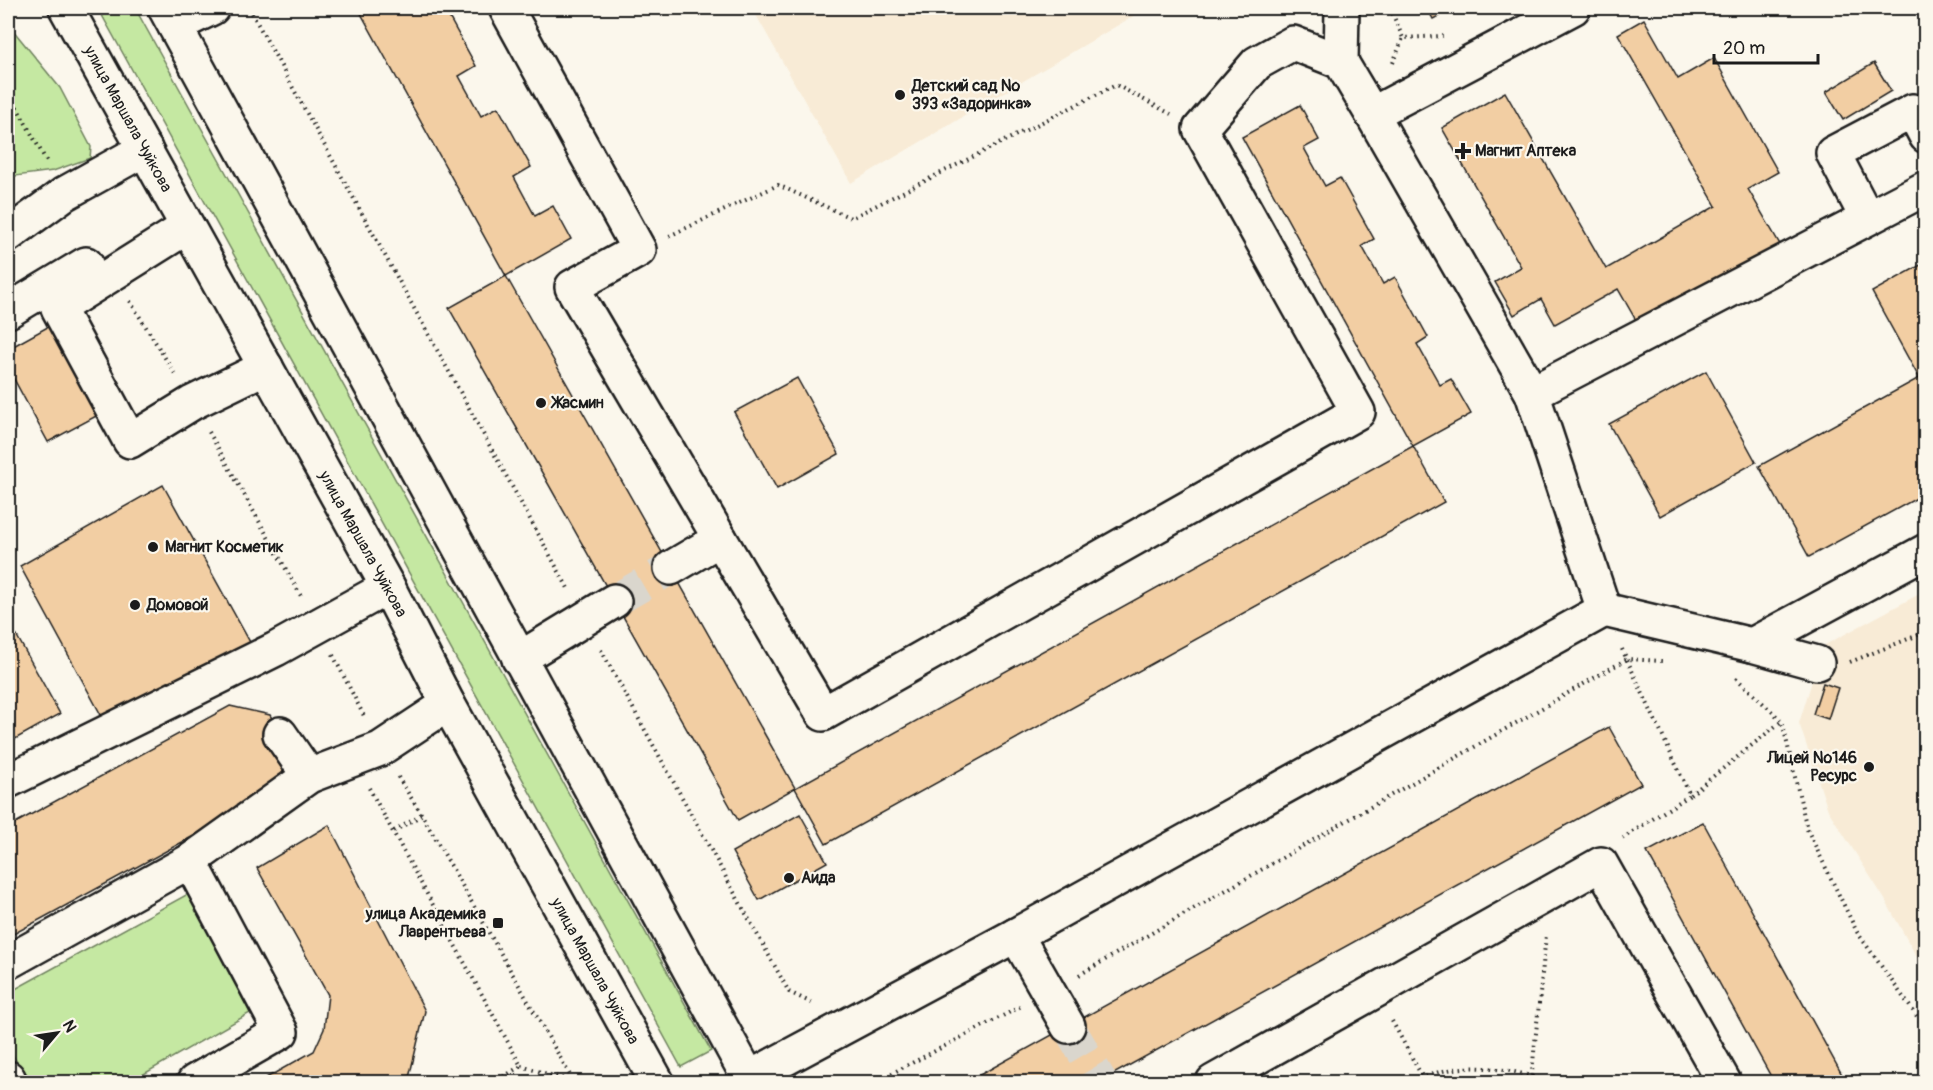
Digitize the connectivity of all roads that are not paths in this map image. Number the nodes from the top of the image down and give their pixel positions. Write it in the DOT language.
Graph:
graph roads {
  1 [pos="66,8"];
  2 [pos="212,8"];
  3 [pos="506,8"];
  4 [pos="1342,8"];
  5 [pos="1573,8"];
  6 [pos="170,17"];
  7 [pos="1341,62"];
  8 [pos="1372,114"];
  9 [pos="1926,136"];
  10 [pos="145,149"];
  11 [pos="1926,188"];
  12 [pos="1867,218"];
  13 [pos="183,219"];
  14 [pos="8,235"];
  15 [pos="8,311"];
  16 [pos="266,367"];
  17 [pos="1532,393"];
  18 [pos="720,539"];
  19 [pos="1926,551"];
  20 [pos="671,568"];
  21 [pos="388,587"];
  22 [pos="614,601"];
  23 [pos="1604,610"];
  24 [pos="1752,645"];
  25 [pos="519,659"];
  26 [pos="1817,663"];
  27 [pos="448,704"];
  28 [pos="280,734"];
  29 [pos="296,775"];
  30 [pos="8,782"];
  31 [pos="190,861"];
  32 [pos="1016,935"];
  33 [pos="8,962"];
  34 [pos="1068,1026"];
  35 [pos="8,1078"];
  36 [pos="747,1081"];
  37 [pos="10,1083"];
  38 [pos="194,1083"];
  39 [pos="657,1083"];
  40 [pos="1214,1083"];
  41 [pos="1724,1083"];
  1 -- 10 [label="main road, улица Маршала Чуйкова"];
  2 -- 6 [label="main road"];
  3 -- 18 [label="main road"];
  4 -- 7 [label="main road"];
  5 -- 8 [label="main road"];
  6 -- 25 [label="main road"];
  7 -- 8 [label="main road"];
  7 -- 18 [label="main road"];
  8 -- 17 [label="main road"];
  9 -- 12 [label="main road"];
  10 -- 13 [label="main road, улица Маршала Чуйкова"];
  10 -- 14 [label="main road"];
  11 -- 12 [label="main road"];
  12 -- 17 [label="main road"];
  13 -- 15 [label="main road"];
  13 -- 16 [label="main road, улица Маршала Чуйкова"];
  13 -- 16 [label="main road"];
  16 -- 21 [label="main road, улица Маршала Чуйкова"];
  17 -- 23 [label="main road"];
  18 -- 20 [label="main road"];
  19 -- 24 [label="main road"];
  21 -- 27 [label="main road, улица Маршала Чуйкова"];
  21 -- 30 [label="main road"];
  22 -- 25 [label="main road"];
  23 -- 24 [label="main road"];
  23 -- 32 [label="main road"];
  24 -- 26 [label="main road"];
  25 -- 36 [label="main road"];
  27 -- 29 [label="main road"];
  27 -- 39 [label="main road, улица Маршала Чуйкова"];
  28 -- 29 [label="main road"];
  29 -- 31 [label="main road"];
  31 -- 33 [label="main road"];
  31 -- 38 [label="main road"];
  32 -- 34 [label="main road"];
  32 -- 36 [label="main road"];
  35 -- 37 [label="main road"];
  40 -- 41 [label="main road"];
}
